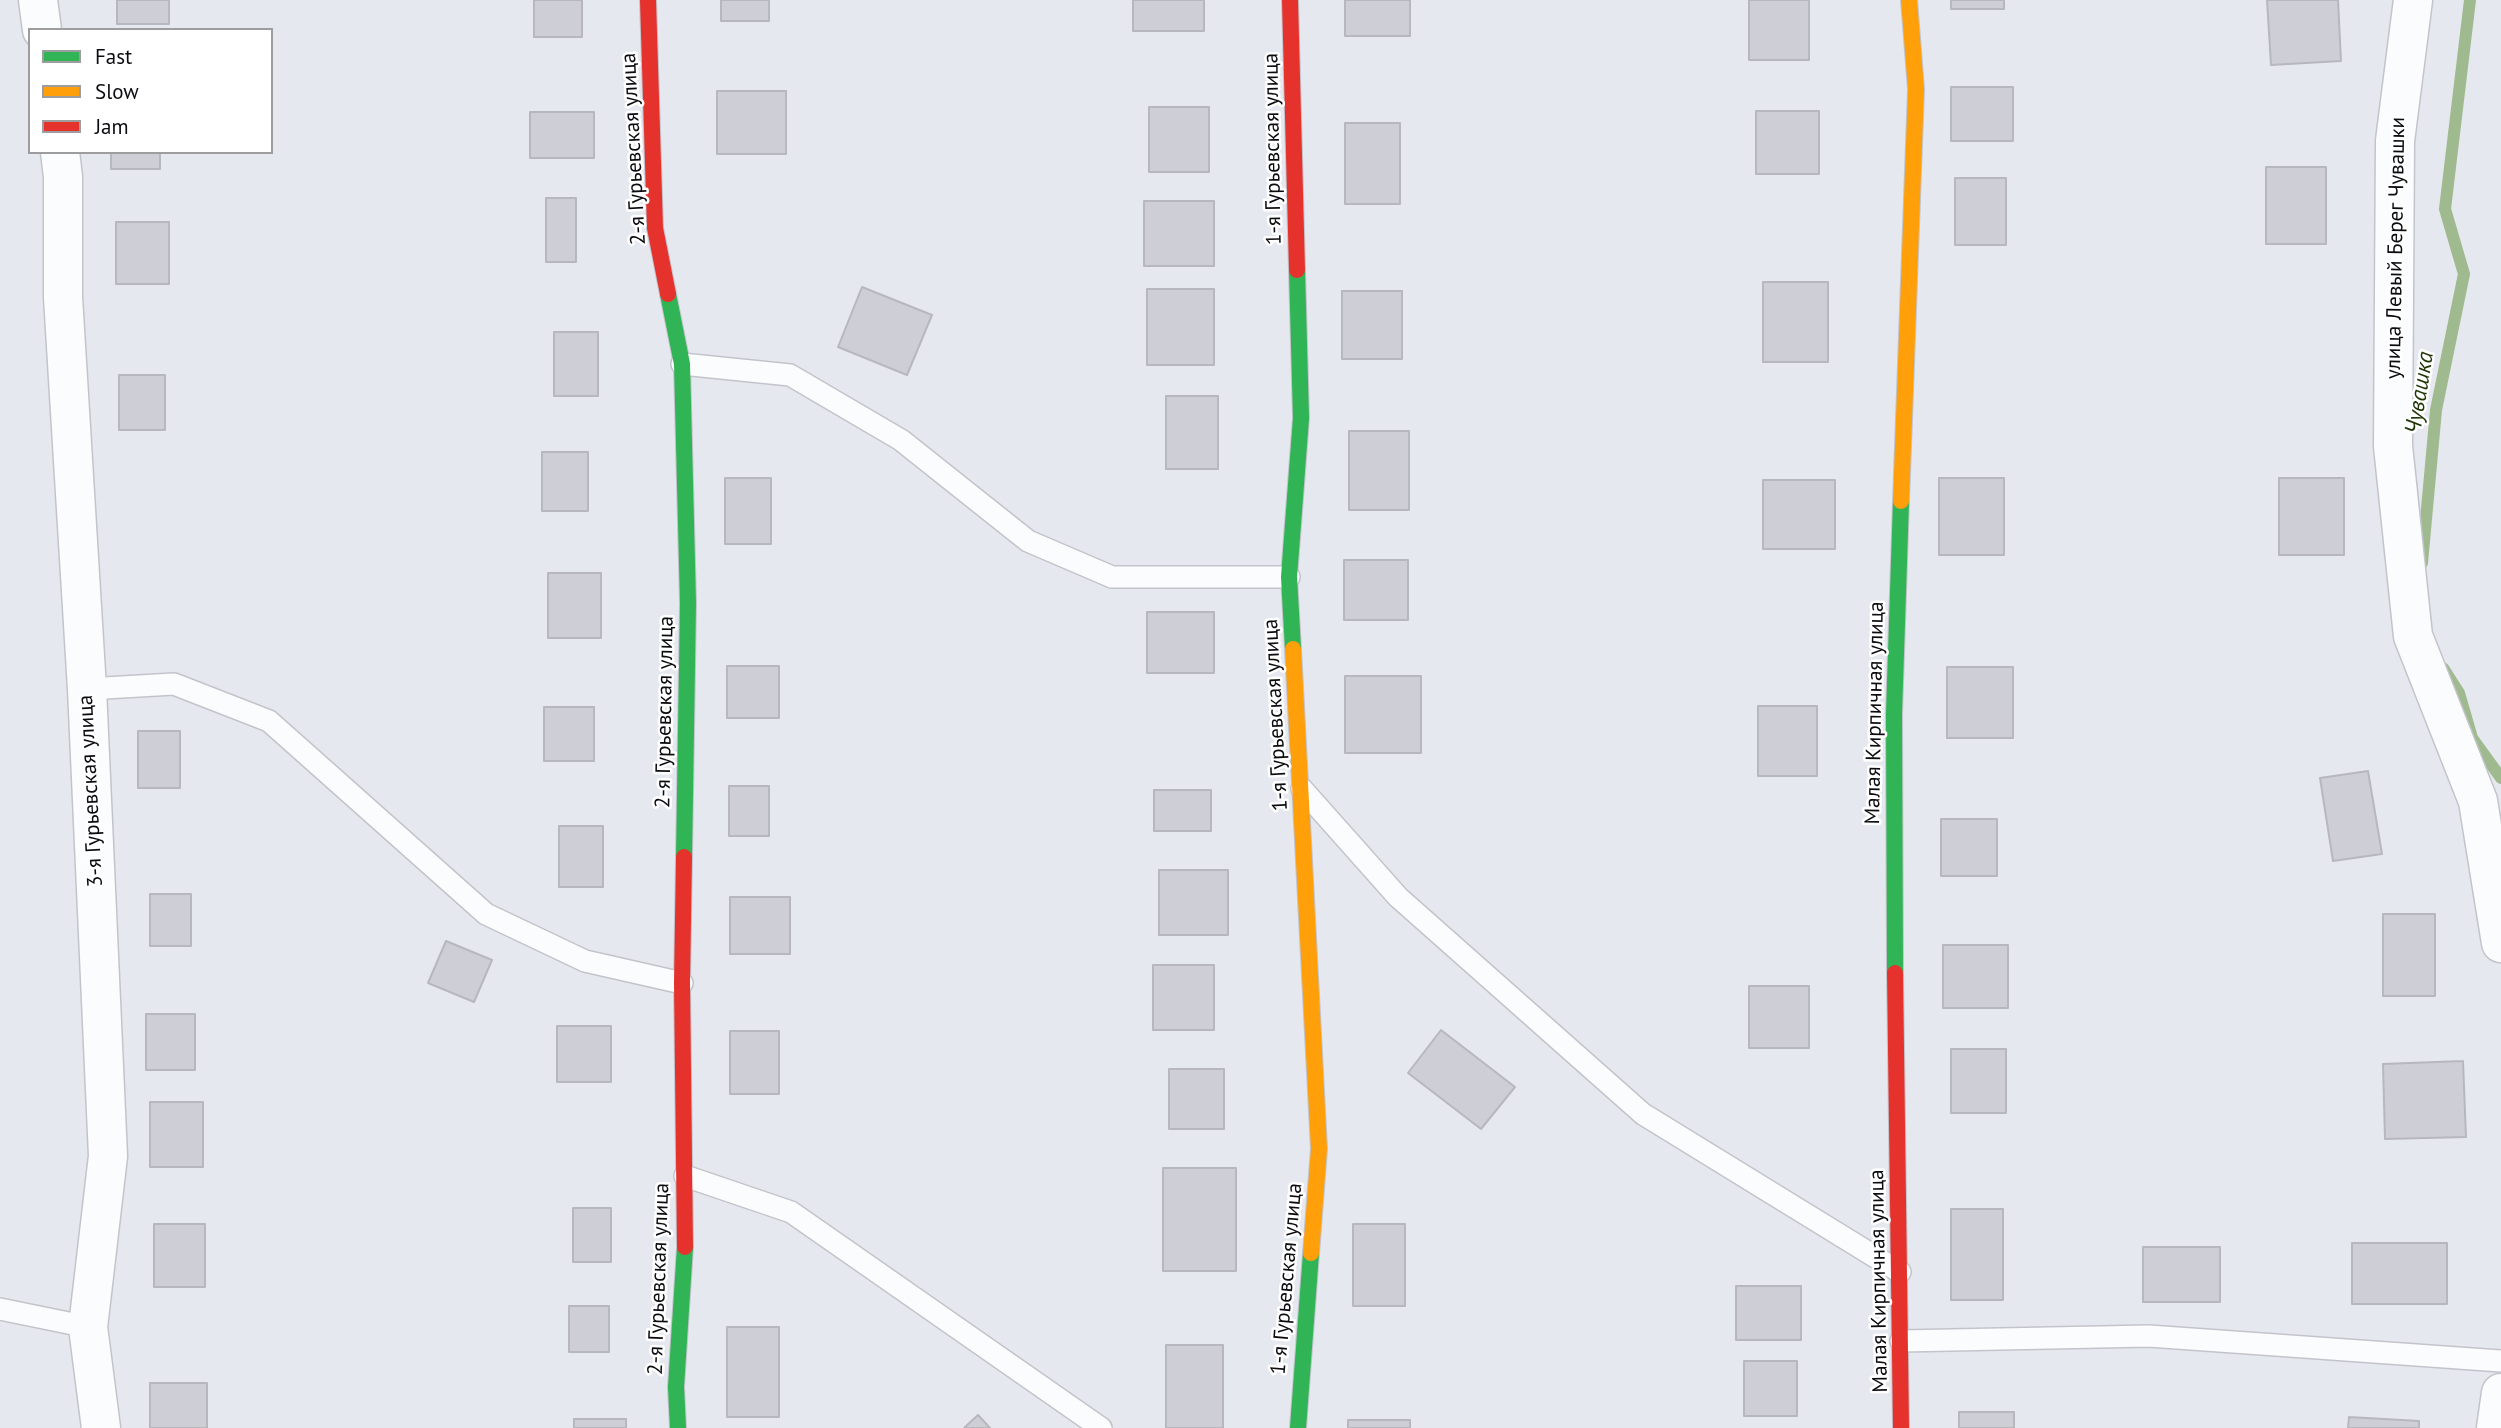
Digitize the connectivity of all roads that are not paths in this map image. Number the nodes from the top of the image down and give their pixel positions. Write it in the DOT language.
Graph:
graph roads {
  1 [pos="38,0"];
  2 [pos="648,0"];
  3 [pos="1290,0"];
  4 [pos="1909,0"];
  5 [pos="2413,0"];
  6 [pos="42,28"];
  7 [pos="60,154"];
  8 [pos="682,364"];
  9 [pos="1289,577"];
  10 [pos="87,689"];
  11 [pos="1301,787"];
  12 [pos="2501,943"];
  13 [pos="682,983"];
  14 [pos="685,1176"];
  15 [pos="1900,1272"];
  16 [pos="0,1308"];
  17 [pos="88,1327"];
  18 [pos="1901,1341"];
  19 [pos="2501,1361"];
  20 [pos="2501,1393"];
  21 [pos="100,1428"];
  22 [pos="678,1428"];
  23 [pos="1101,1428"];
  24 [pos="1298,1428"];
  25 [pos="1901,1428"];
  26 [pos="2496,1428"];
  1 -- 6 [label="street"];
  2 -- 8 [label="street, 2-я Гурьевская улица"];
  3 -- 9 [label="street, 1-я Гурьевская улица"];
  4 -- 15 [label="street, Малая Кирпичная улица"];
  5 -- 12 [label="street, улица Левый Берег Чувашки"];
  7 -- 10 [label="street, 3-я Гурьевская улица"];
  8 -- 9 [label="lane"];
  8 -- 13 [label="street, 2-я Гурьевская улица"];
  9 -- 11 [label="street, 1-я Гурьевская улица"];
  10 -- 13 [label="lane"];
  10 -- 17 [label="street, 3-я Гурьевская улица"];
  11 -- 15 [label="lane"];
  11 -- 24 [label="street, 1-я Гурьевская улица"];
  13 -- 14 [label="street, 2-я Гурьевская улица"];
  14 -- 22 [label="street, 2-я Гурьевская улица"];
  14 -- 23 [label="lane"];
  15 -- 18 [label="street, Малая Кирпичная улица"];
  16 -- 17 [label="lane"];
  17 -- 21 [label="street, 3-я Гурьевская улица"];
  18 -- 19 [label="lane"];
  18 -- 25 [label="street, Малая Кирпичная улица"];
  20 -- 26 [label="street"];
}
